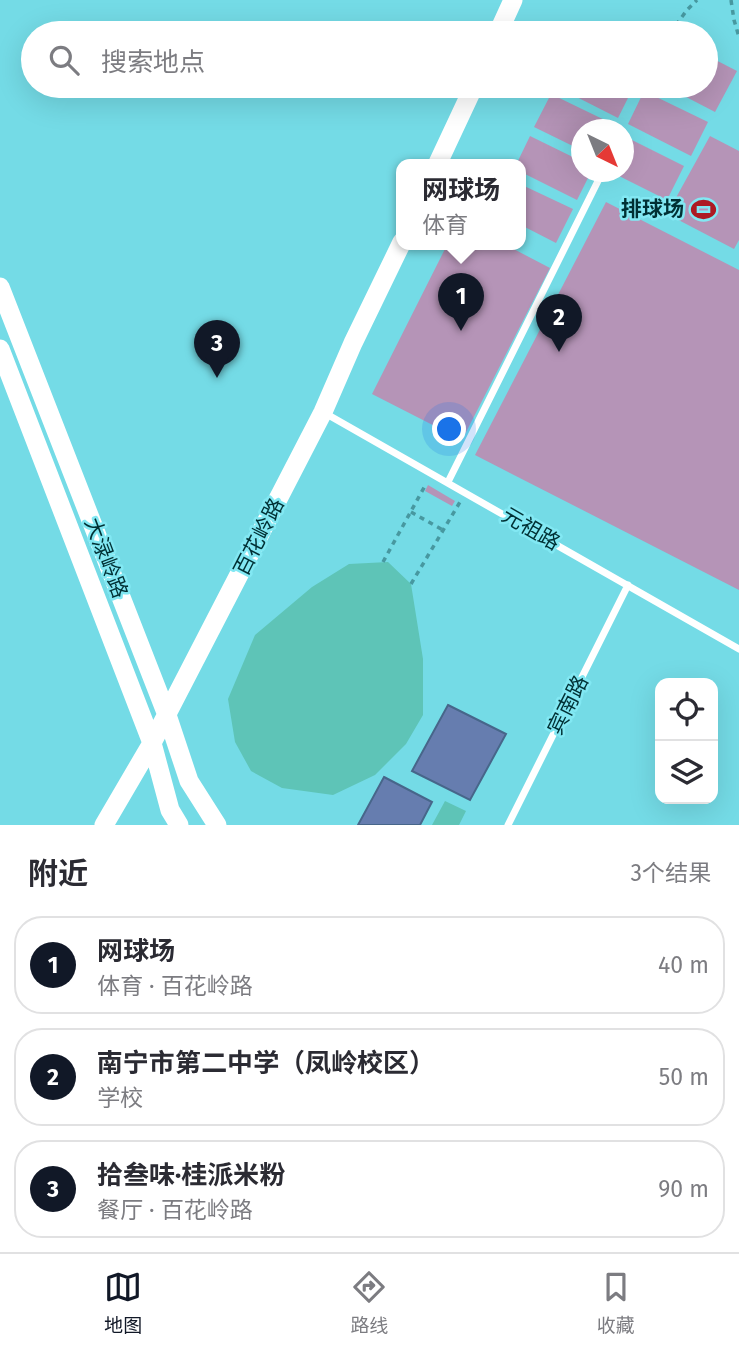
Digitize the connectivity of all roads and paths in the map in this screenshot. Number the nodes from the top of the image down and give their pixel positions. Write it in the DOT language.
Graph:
graph roads {
  1 [pos="513,0"];
  2 [pos="697,0"];
  3 [pos="731,0"];
  4 [pos="503,21"];
  5 [pos="679,21"];
  6 [pos="739,37"];
  7 [pos="468,98"];
  8 [pos="440,159"];
  9 [pos="598,182"];
  10 [pos="397,250"];
  11 [pos="0,287"];
  12 [pos="0,349"];
  13 [pos="323,412"];
  14 [pos="432,473"];
  15 [pos="448,482"];
  16 [pos="466,492"];
  17 [pos="411,511"];
  18 [pos="443,530"];
  19 [pos="383,562"];
  20 [pos="411,584"];
  21 [pos="628,585"];
  22 [pos="739,649"];
  23 [pos="167,715"];
  24 [pos="152,743"];
  25 [pos="104,825"];
  26 [pos="179,825"];
  27 [pos="217,825"];
  28 [pos="508,825"];
  1 -- 4 [label="street"];
  2 -- 5 [label="path"];
  3 -- 6 [label="path"];
  7 -- 8 [label="street"];
  9 -- 15 [label="lane"];
  10 -- 13 [label="street, 百花岭路"];
  11 -- 23 [label="street, 大渌岭路"];
  12 -- 24 [label="street, 大渌岭路"];
  13 -- 14 [label="lane, 元祖路"];
  13 -- 23 [label="street, 百花岭路"];
  14 -- 15 [label="lane, 元祖路"];
  14 -- 17 [label="path"];
  15 -- 16 [label="lane, 元祖路"];
  16 -- 18 [label="path"];
  16 -- 21 [label="lane, 元祖路"];
  17 -- 18 [label="path"];
  17 -- 19 [label="path"];
  18 -- 20 [label="path"];
  21 -- 22 [label="lane, 元祖路"];
  21 -- 28 [label="lane, 宾南路"];
  23 -- 24 [label="street, 百花岭路"];
  23 -- 27 [label="street, 大渌岭路"];
  24 -- 25 [label="street, 百花岭路"];
  24 -- 26 [label="street, 大渌岭路"];
}
